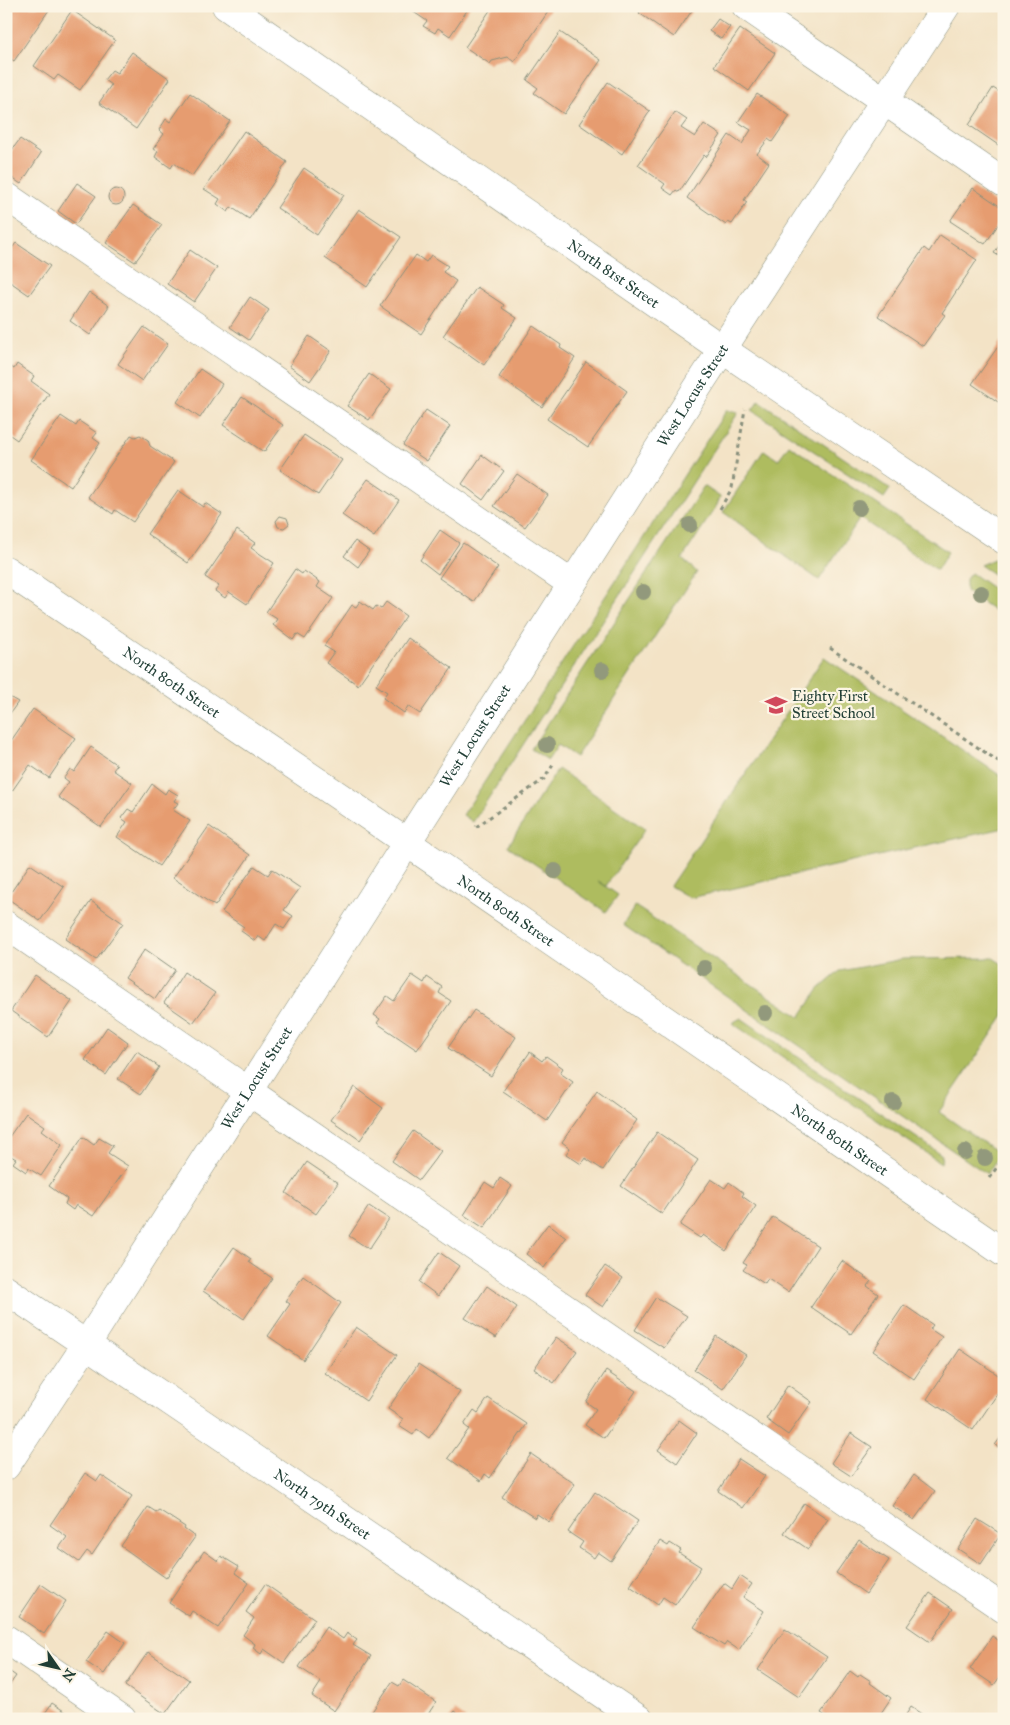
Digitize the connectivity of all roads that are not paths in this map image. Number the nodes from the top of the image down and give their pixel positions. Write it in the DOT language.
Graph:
graph roads {
  1 [pos="226,6"];
  2 [pos="746,6"];
  3 [pos="946,6"];
  4 [pos="883,101"];
  5 [pos="1004,182"];
  6 [pos="6,196"];
  7 [pos="722,348"];
  8 [pos="1004,540"];
  9 [pos="6,570"];
  10 [pos="572,584"];
  11 [pos="406,843"];
  12 [pos="6,926"];
  13 [pos="248,1092"];
  14 [pos="1004,1253"];
  15 [pos="6,1290"];
  16 [pos="86,1345"];
  17 [pos="6,1466"];
  18 [pos="1004,1609"];
  19 [pos="6,1639"];
  20 [pos="122,1719"];
  21 [pos="639,1719"];
  1 -- 7 [label="street, North 81st Street"];
  2 -- 4 [label="street"];
  3 -- 4 [label="street, West Locust Street"];
  4 -- 5 [label="street"];
  4 -- 7 [label="street, West Locust Street"];
  6 -- 10 [label="street"];
  7 -- 8 [label="street, North 81st Street"];
  7 -- 10 [label="street, West Locust Street"];
  9 -- 11 [label="street, North 80th Street"];
  10 -- 11 [label="street, West Locust Street"];
  11 -- 13 [label="street, West Locust Street"];
  11 -- 14 [label="street, North 80th Street"];
  12 -- 13 [label="street"];
  13 -- 16 [label="street, West Locust Street"];
  13 -- 18 [label="street"];
  15 -- 16 [label="street, North 79th Street"];
  16 -- 17 [label="street, West Locust Street"];
  16 -- 21 [label="street, North 79th Street"];
  19 -- 20 [label="street"];
}
